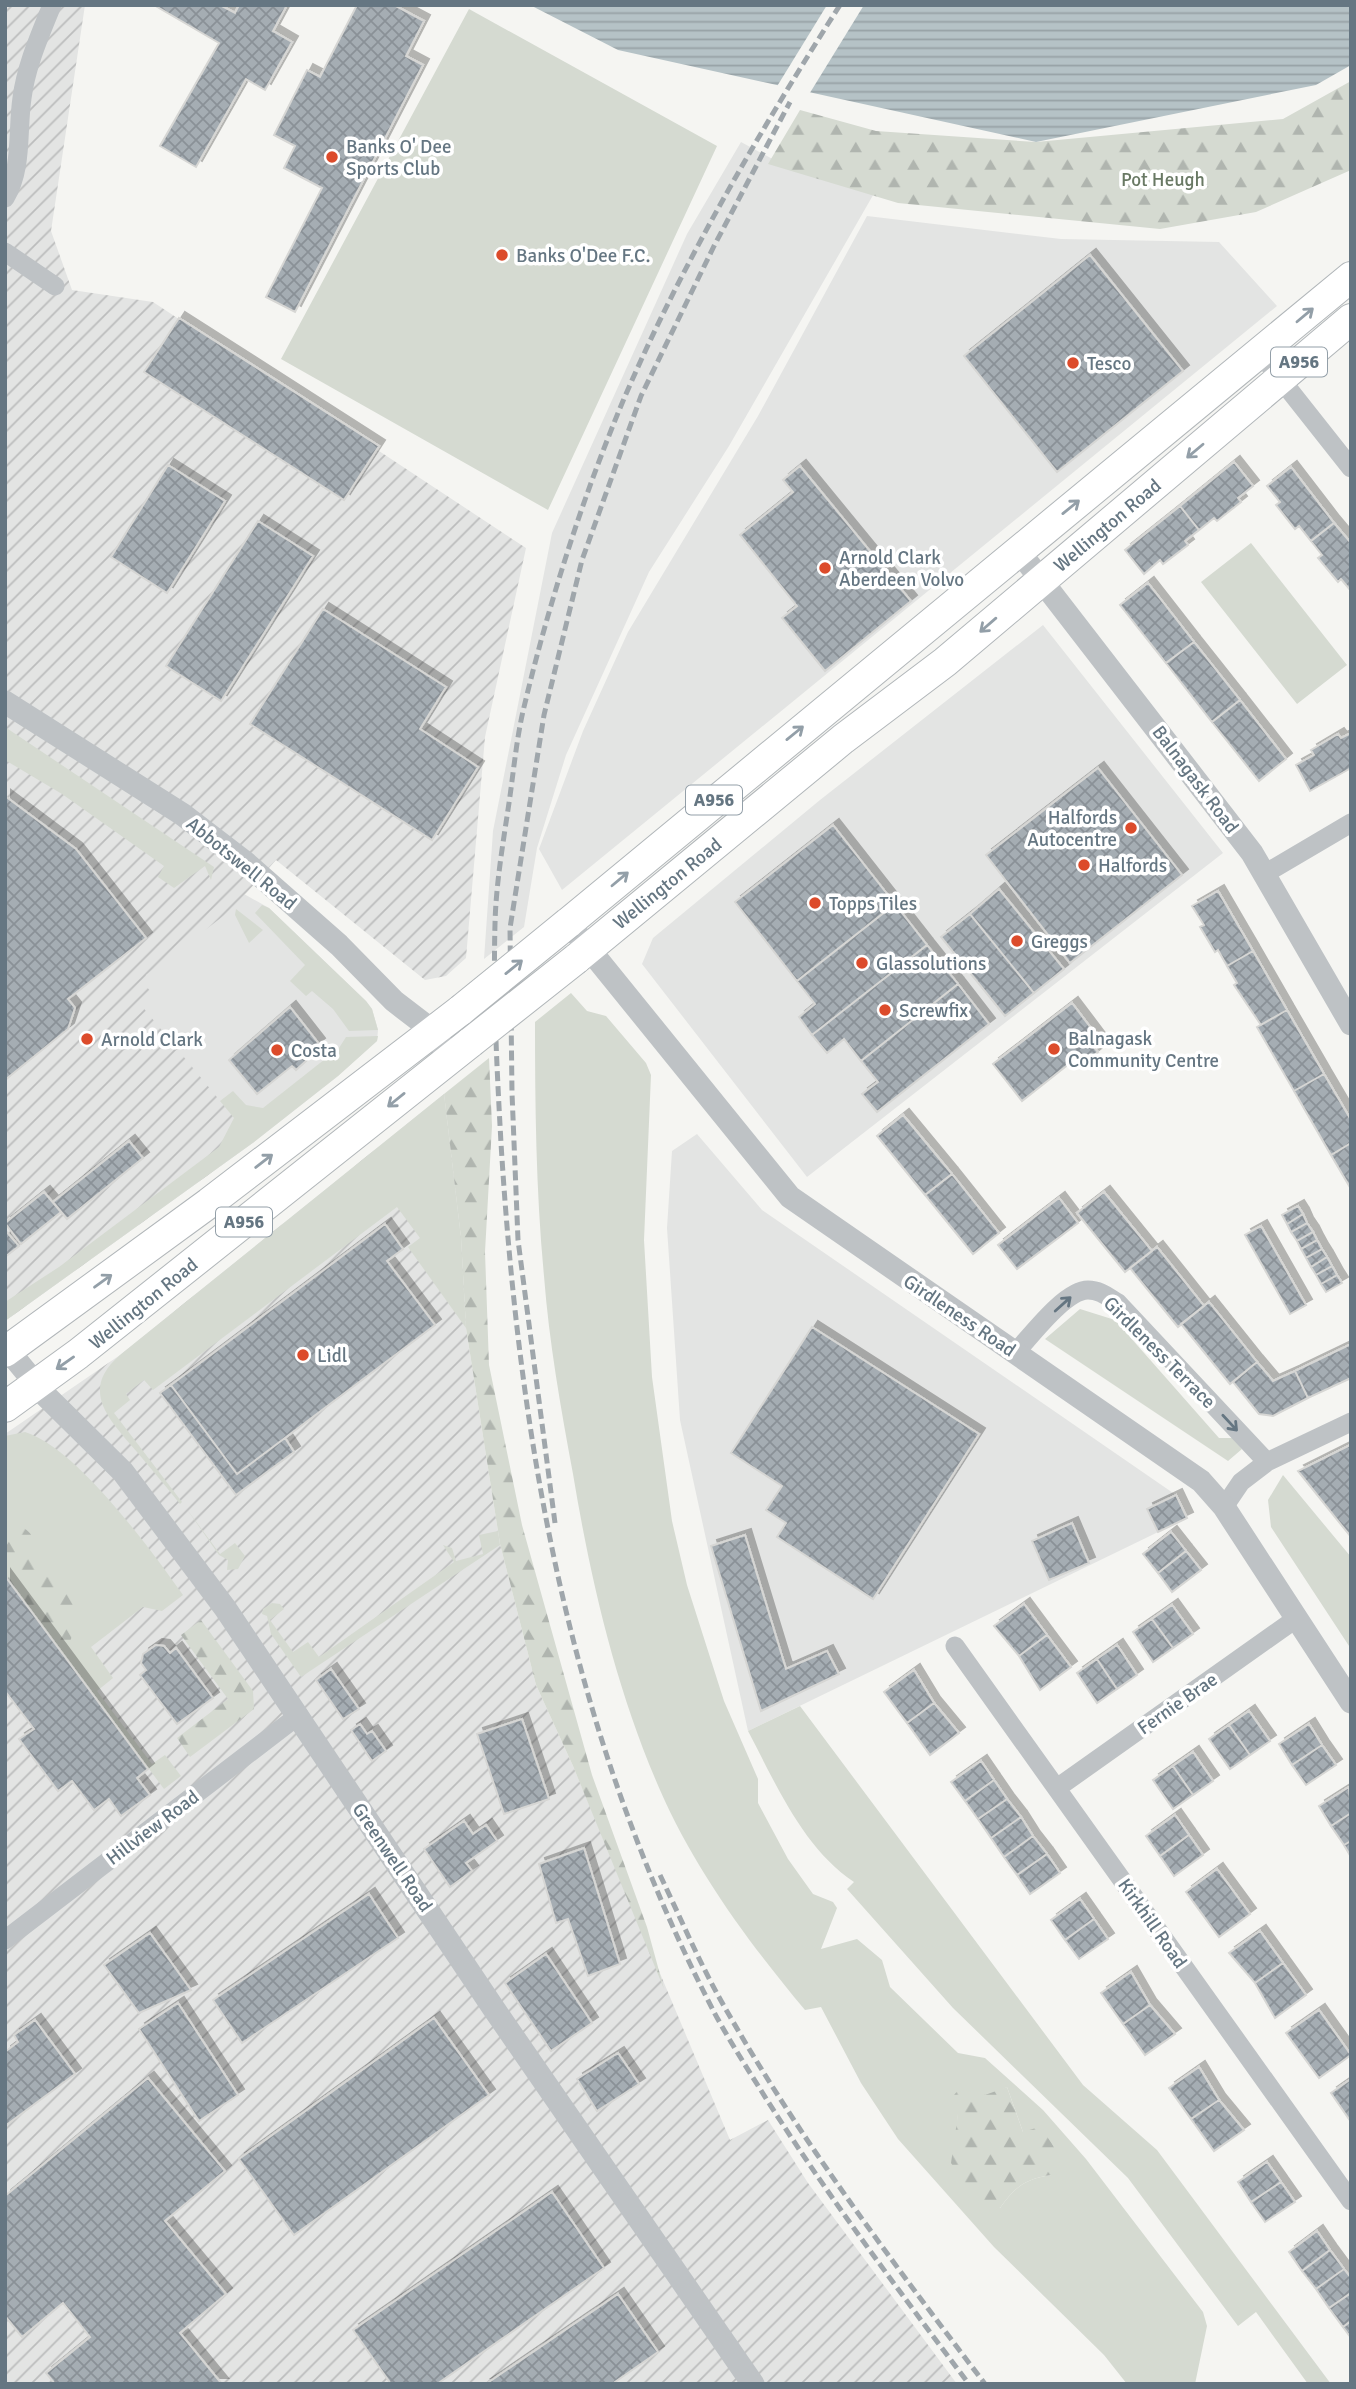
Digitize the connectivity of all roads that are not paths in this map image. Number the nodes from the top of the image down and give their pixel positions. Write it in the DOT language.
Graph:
graph roads {
  1 [pos="52,5"];
  2 [pos="5,198"];
  3 [pos="5,252"];
  4 [pos="1351,277"];
  5 [pos="55,286"];
  6 [pos="1351,319"];
  7 [pos="1260,353"];
  8 [pos="1280,377"];
  9 [pos="1351,468"];
  10 [pos="1018,550"];
  11 [pos="1041,581"];
  12 [pos="5,702"];
  13 [pos="1351,823"];
  14 [pos="1266,873"];
  15 [pos="568,922"];
  16 [pos="582,954"];
  17 [pos="1351,1024"];
  18 [pos="433,1031"];
  19 [pos="460,1050"];
  20 [pos="7,1351"];
  21 [pos="1016,1353"];
  22 [pos="36,1384"];
  23 [pos="5,1406"];
  24 [pos="1351,1422"];
  25 [pos="1267,1462"];
  26 [pos="1224,1507"];
  27 [pos="1297,1618"];
  28 [pos="955,1646"];
  29 [pos="1351,1702"];
  30 [pos="299,1715"];
  31 [pos="1057,1788"];
  32 [pos="5,1940"];
  33 [pos="1351,2201"];
  34 [pos="753,2384"];
  1 -- 2 [label="street"];
  3 -- 5 [label="street"];
  7 -- 4 [label="main road, Wellington Road / A956, one-way"];
  6 -- 8 [label="main road, Wellington Road / A956"];
  7 -- 8 [label="street"];
  10 -- 7 [label="main road, Wellington Road / A956, one-way"];
  8 -- 9 [label="street"];
  8 -- 11 [label="main road, Wellington Road / A956, one-way"];
  10 -- 11 [label="street, Balnagask Road"];
  15 -- 10 [label="main road, Wellington Road / A956, one-way"];
  11 -- 14 [label="street, Balnagask Road"];
  11 -- 16 [label="main road, Wellington Road / A956, one-way"];
  12 -- 18 [label="street, Abbotswell Road"];
  13 -- 14 [label="street"];
  14 -- 17 [label="street, Balnagask Road"];
  15 -- 16 [label="street, Girdleness Road"];
  18 -- 15 [label="main road, Wellington Road / A956, one-way, bridge"];
  16 -- 19 [label="main road, Wellington Road / A956, bridge"];
  16 -- 21 [label="street, Girdleness Road"];
  18 -- 19 [label="street, Abbotswell Road"];
  20 -- 18 [label="main road, Wellington Road / A956, one-way"];
  19 -- 22 [label="main road, Wellington Road / A956, one-way"];
  20 -- 22 [label="street, Greenwell Road"];
  21 -- 25 [label="street, Girdleness Terrace, one-way"];
  21 -- 26 [label="street, Girdleness Road"];
  22 -- 23 [label="main road, Wellington Road / A956"];
  22 -- 30 [label="street, Greenwell Road"];
  24 -- 25 [label="street"];
  25 -- 26 [label="street"];
  26 -- 27 [label="street, Girdleness Road"];
  27 -- 29 [label="street, Girdleness Road"];
  27 -- 31 [label="street, Fernie Brae"];
  28 -- 31 [label="street, Kirkhill Road"];
  30 -- 32 [label="street, Hillview Road"];
  30 -- 34 [label="street, Greenwell Road"];
  31 -- 33 [label="street, Kirkhill Road"];
}
